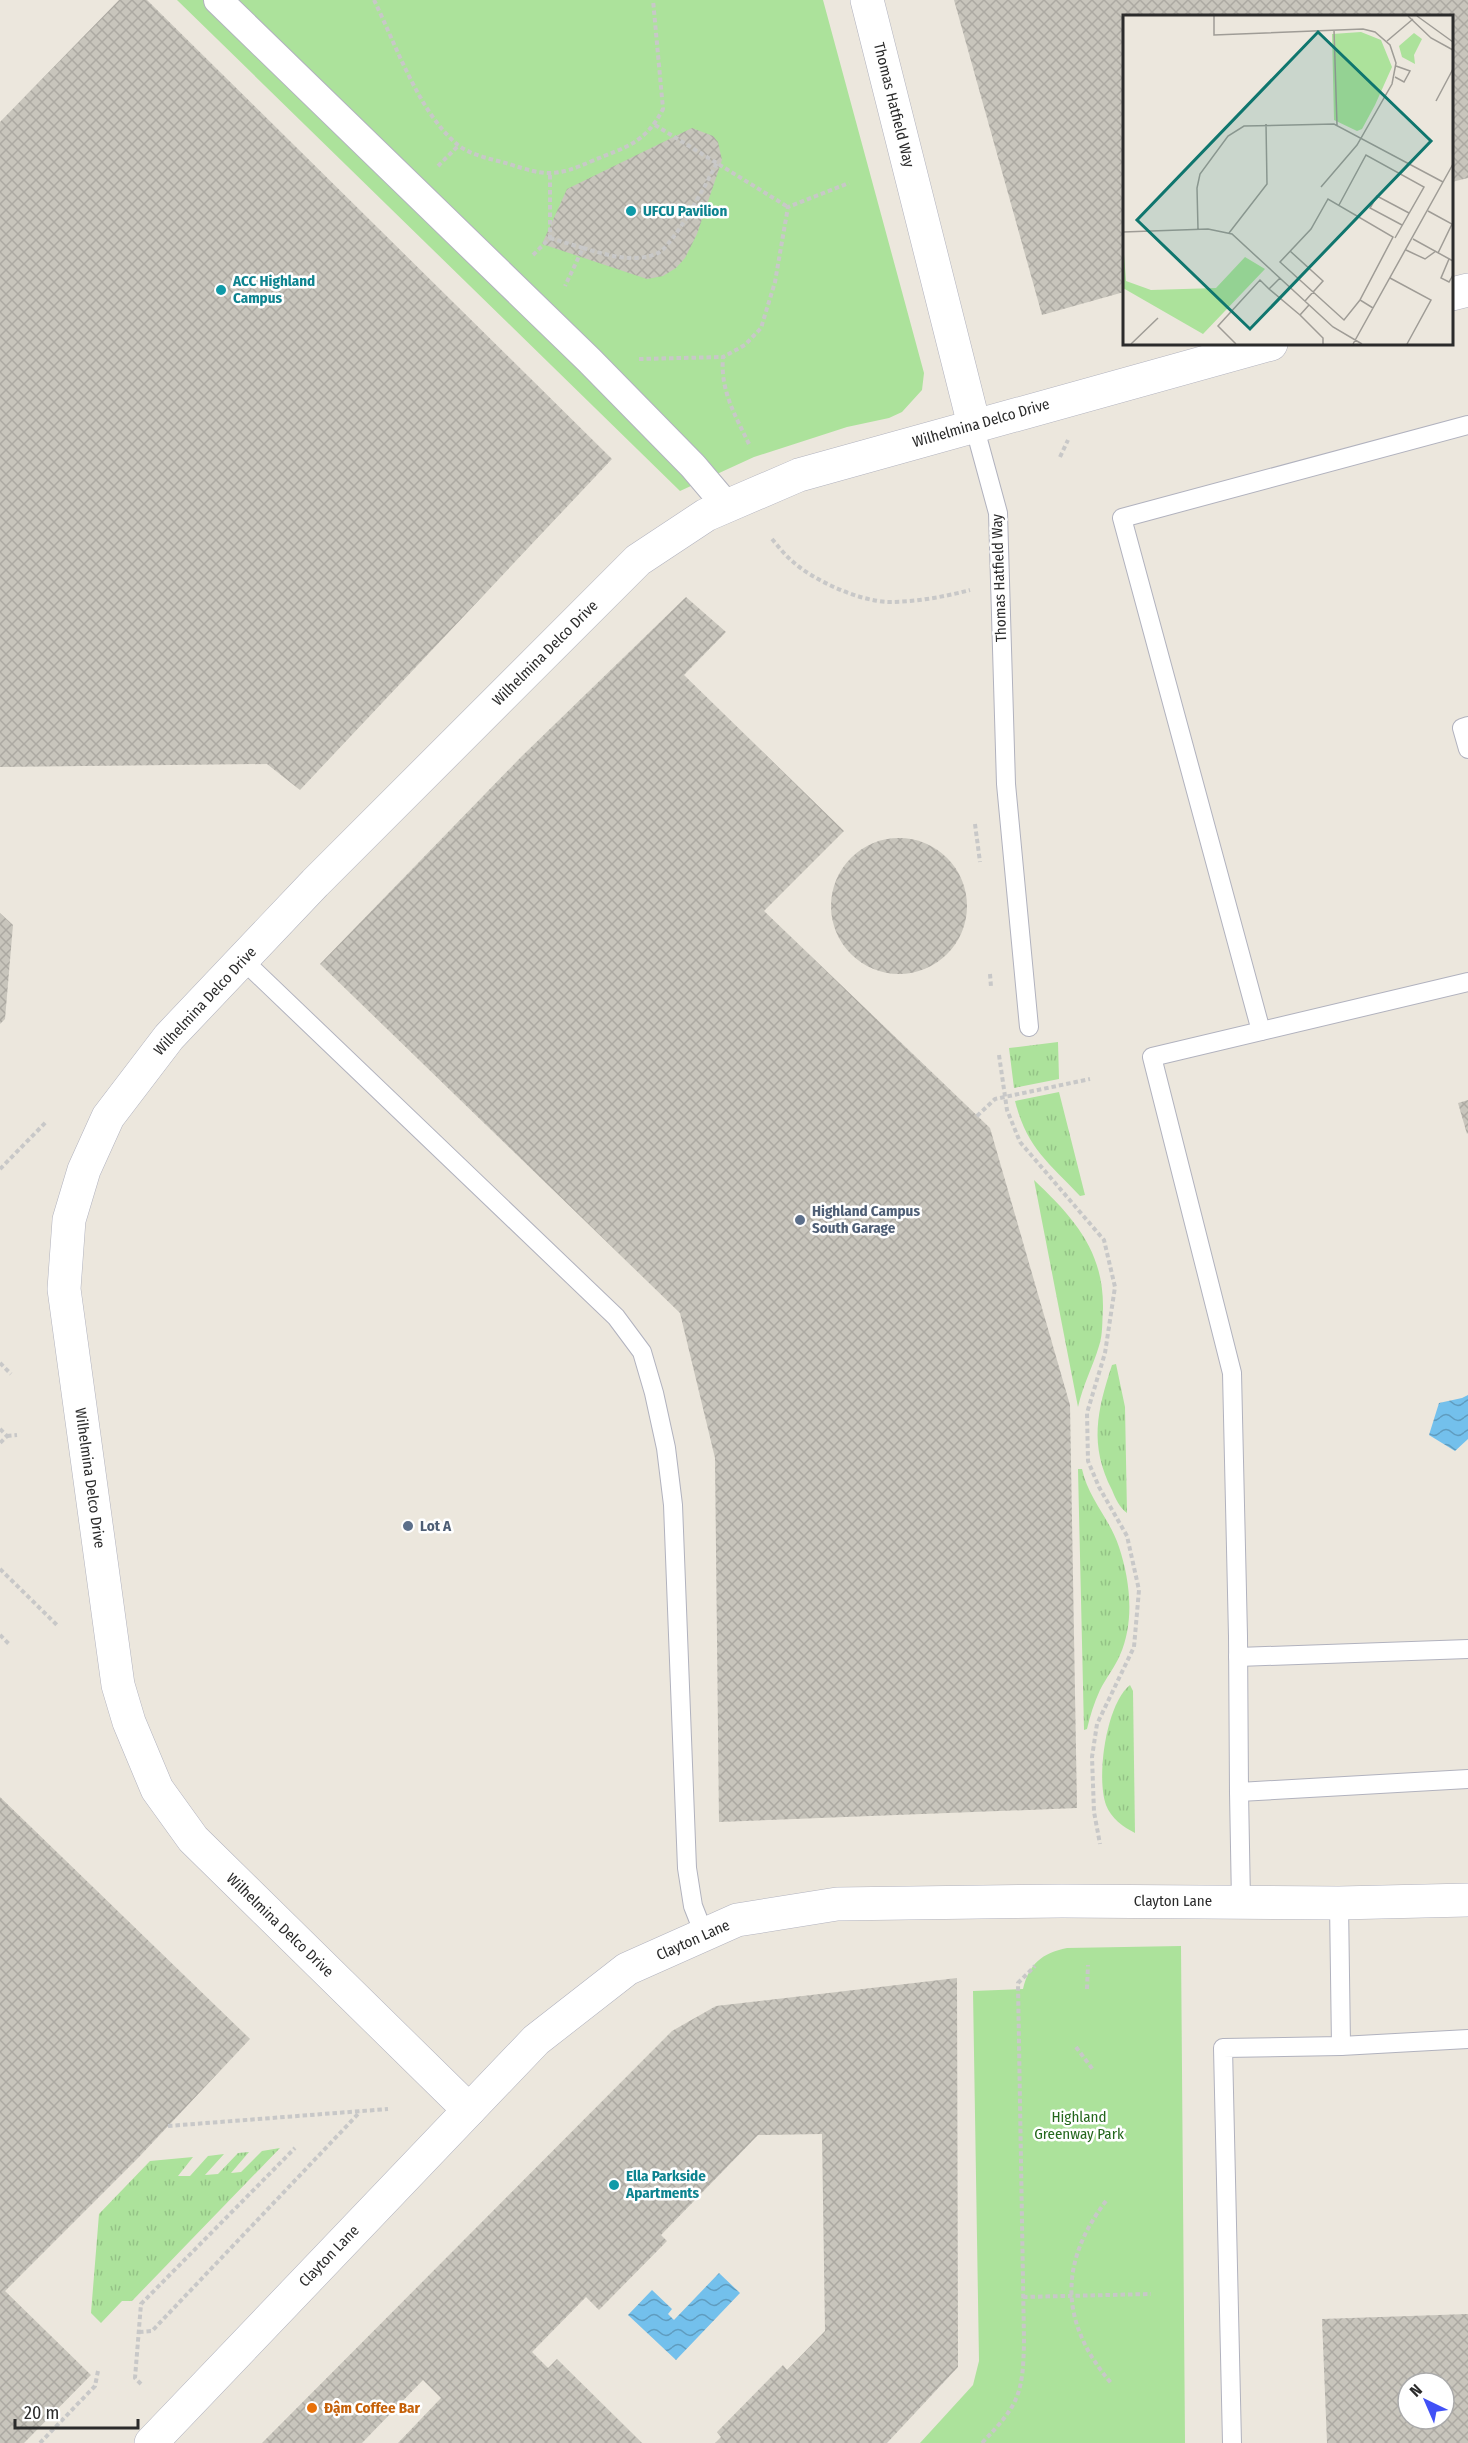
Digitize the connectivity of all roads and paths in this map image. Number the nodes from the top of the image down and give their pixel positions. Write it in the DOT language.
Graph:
graph roads {
  1 [pos="218,0"];
  2 [pos="375,0"];
  3 [pos="654,0"];
  4 [pos="867,0"];
  5 [pos="654,125"];
  6 [pos="717,163"];
  7 [pos="550,174"];
  8 [pos="849,183"];
  9 [pos="788,207"];
  10 [pos="550,238"];
  11 [pos="583,248"];
  12 [pos="507,280"];
  13 [pos="1468,290"];
  14 [pos="1453,294"];
  15 [pos="548,320"];
  16 [pos="1267,345"];
  17 [pos="723,357"];
  18 [pos="589,360"];
  19 [pos="974,425"];
  20 [pos="1468,425"];
  21 [pos="1070,434"];
  22 [pos="749,444"];
  23 [pos="1060,457"];
  24 [pos="726,506"];
  25 [pos="772,539"];
  26 [pos="978,588"];
  27 [pos="1468,726"];
  28 [pos="1468,749"];
  29 [pos="243,960"];
  30 [pos="1468,982"];
  31 [pos="1029,1027"];
  32 [pos="1261,1031"];
  33 [pos="999,1055"];
  34 [pos="1090,1079"];
  35 [pos="1005,1096"];
  36 [pos="977,1116"];
  37 [pos="46,1122"];
  38 [pos="0,1169"];
  39 [pos="0,1363"];
  40 [pos="11,1374"];
  41 [pos="0,1429"];
  42 [pos="17,1435"];
  43 [pos="7,1436"];
  44 [pos="0,1443"];
  45 [pos="0,1569"];
  46 [pos="58,1626"];
  47 [pos="0,1635"];
  48 [pos="9,1644"];
  49 [pos="1468,1649"];
  50 [pos="1238,1657"];
  51 [pos="1468,1779"];
  52 [pos="1239,1792"];
  53 [pos="1100,1844"];
  54 [pos="1468,1900"];
  55 [pos="1241,1902"];
  56 [pos="1339,1903"];
  57 [pos="704,1934"];
  58 [pos="1088,1965"];
  59 [pos="1035,1966"];
  60 [pos="1087,1989"];
  61 [pos="1468,2039"];
  62 [pos="1341,2046"];
  63 [pos="1076,2047"];
  64 [pos="1094,2071"];
  65 [pos="388,2109"];
  66 [pos="469,2110"];
  67 [pos="360,2112"];
  68 [pos="168,2126"];
  69 [pos="296,2148"];
  70 [pos="1106,2201"];
  71 [pos="1151,2294"];
  72 [pos="1072,2296"];
  73 [pos="1023,2297"];
  74 [pos="139,2332"];
  75 [pos="96,2369"];
  76 [pos="141,2384"];
  77 [pos="1112,2384"];
  78 [pos="40,2443"];
  79 [pos="151,2443"];
  80 [pos="982,2443"];
  81 [pos="1232,2443"];
  1 -- 12 [label="street"];
  2 -- 7 [label="path"];
  3 -- 5 [label="path"];
  4 -- 19 [label="street, Thomas Hatfield Way"];
  5 -- 6 [label="path"];
  5 -- 7 [label="path"];
  6 -- 9 [label="path"];
  6 -- 11 [label="path"];
  7 -- 10 [label="path"];
  8 -- 9 [label="path"];
  9 -- 17 [label="path"];
  10 -- 11 [label="path"];
  10 -- 12 [label="path"];
  11 -- 15 [label="path"];
  12 -- 15 [label="street"];
  13 -- 14 [label="street"];
  15 -- 18 [label="street"];
  16 -- 19 [label="street, Wilhelmina Delco Drive"];
  17 -- 18 [label="path"];
  17 -- 22 [label="path"];
  18 -- 24 [label="street"];
  19 -- 24 [label="street, Wilhelmina Delco Drive"];
  19 -- 31 [label="lane, Thomas Hatfield Way"];
  20 -- 32 [label="lane"];
  21 -- 23 [label="path"];
  24 -- 29 [label="street, Wilhelmina Delco Drive"];
  25 -- 26 [label="path"];
  27 -- 28 [label="lane"];
  29 -- 57 [label="lane"];
  29 -- 66 [label="street, Wilhelmina Delco Drive"];
  30 -- 32 [label="lane"];
  32 -- 50 [label="lane"];
  33 -- 35 [label="path"];
  34 -- 35 [label="path"];
  35 -- 36 [label="path"];
  35 -- 53 [label="path"];
  37 -- 38 [label="path"];
  39 -- 40 [label="path"];
  41 -- 43 [label="path"];
  42 -- 43 [label="path"];
  43 -- 44 [label="path"];
  45 -- 46 [label="path"];
  47 -- 48 [label="path"];
  49 -- 50 [label="lane"];
  50 -- 52 [label="lane"];
  51 -- 52 [label="lane"];
  52 -- 55 [label="lane"];
  54 -- 56 [label="street, Clayton Lane"];
  55 -- 56 [label="street, Clayton Lane"];
  55 -- 57 [label="street, Clayton Lane"];
  56 -- 62 [label="lane"];
  57 -- 66 [label="street, Clayton Lane"];
  58 -- 60 [label="path"];
  59 -- 73 [label="path"];
  61 -- 62 [label="lane"];
  62 -- 81 [label="lane"];
  63 -- 64 [label="path"];
  65 -- 67 [label="path"];
  66 -- 79 [label="street, Clayton Lane"];
  67 -- 68 [label="path"];
  67 -- 74 [label="path"];
  69 -- 74 [label="path"];
  70 -- 72 [label="path"];
  71 -- 72 [label="path"];
  72 -- 73 [label="path"];
  72 -- 77 [label="path"];
  73 -- 80 [label="path"];
  74 -- 76 [label="path"];
  75 -- 78 [label="path"];
}
